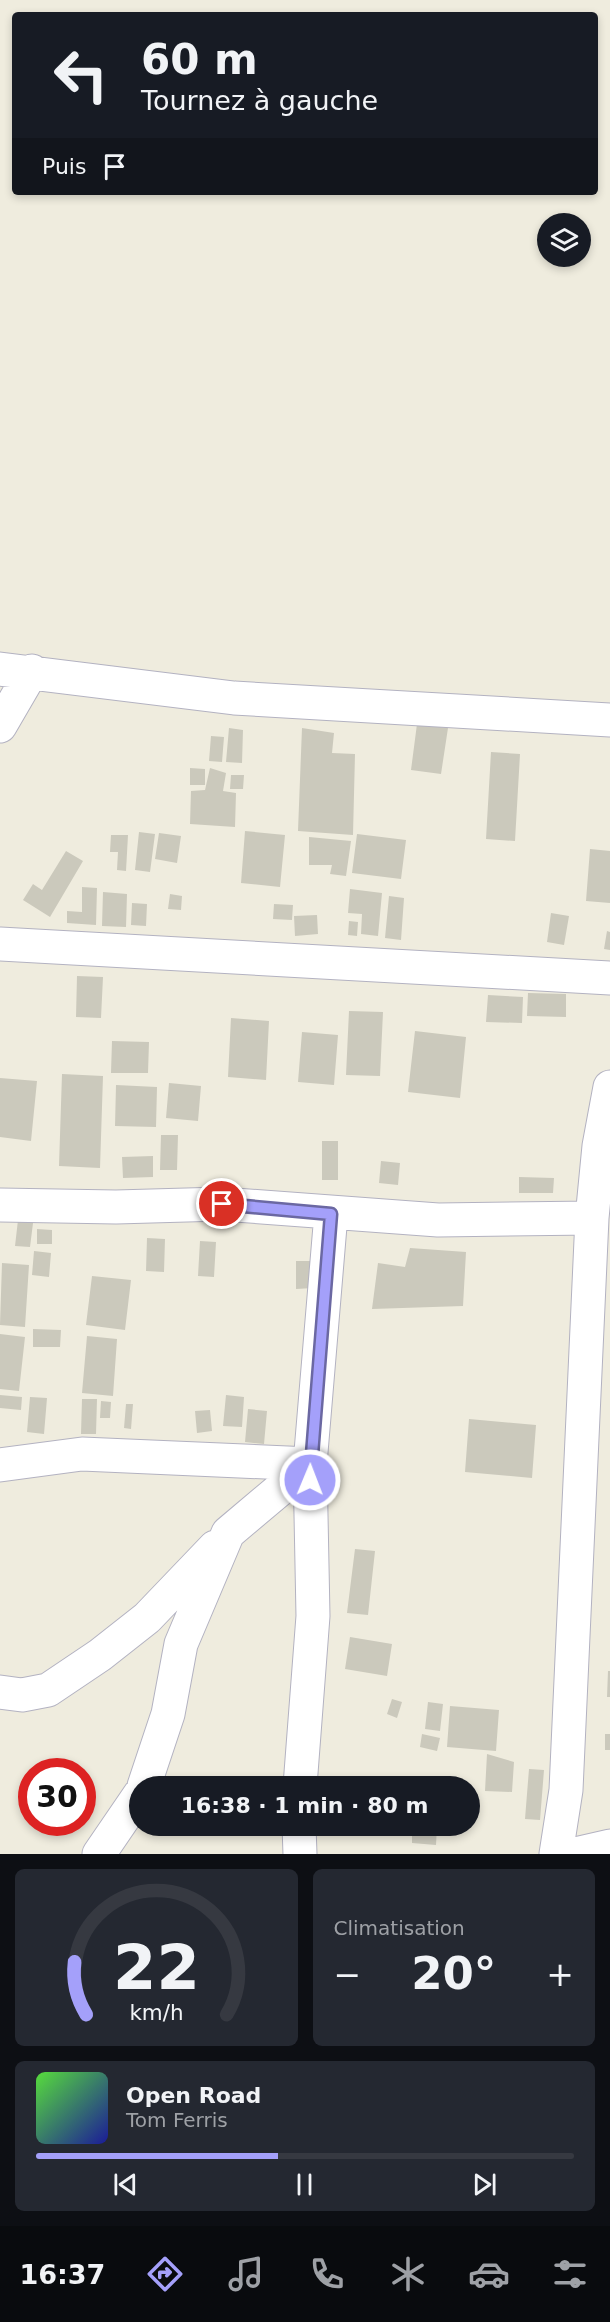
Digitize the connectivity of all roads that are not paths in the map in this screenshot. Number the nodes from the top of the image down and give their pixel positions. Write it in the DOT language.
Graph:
graph roads {
  1 [pos="0,669"];
  2 [pos="32,671"];
  3 [pos="610,720"];
  4 [pos="0,726"];
  5 [pos="0,944"];
  6 [pos="610,978"];
  7 [pos="610,1088"];
  8 [pos="0,1205"];
  9 [pos="331,1214"];
  10 [pos="592,1218"];
  11 [pos="310,1464"];
  12 [pos="0,1465"];
  13 [pos="228,1533"];
  14 [pos="0,1692"];
  15 [pos="147,1776"];
  16 [pos="301,1776"];
  17 [pos="129,1810"];
  18 [pos="299,1836"];
  19 [pos="610,1846"];
  20 [pos="99,1854"];
  21 [pos="300,1854"];
  22 [pos="556,1854"];
  23 [pos="575,1854"];
  1 -- 2 [label="street"];
  2 -- 3 [label="street"];
  2 -- 4 [label="street"];
  5 -- 6 [label="street"];
  7 -- 10 [label="street"];
  8 -- 9 [label="street"];
  9 -- 10 [label="street"];
  9 -- 11 [label="street"];
  10 -- 22 [label="street"];
  11 -- 12 [label="street"];
  11 -- 13 [label="street"];
  11 -- 16 [label="street"];
  13 -- 14 [label="street"];
  13 -- 15 [label="street"];
  17 -- 20 [label="street"];
  18 -- 21 [label="street"];
  19 -- 23 [label="street"];
}
